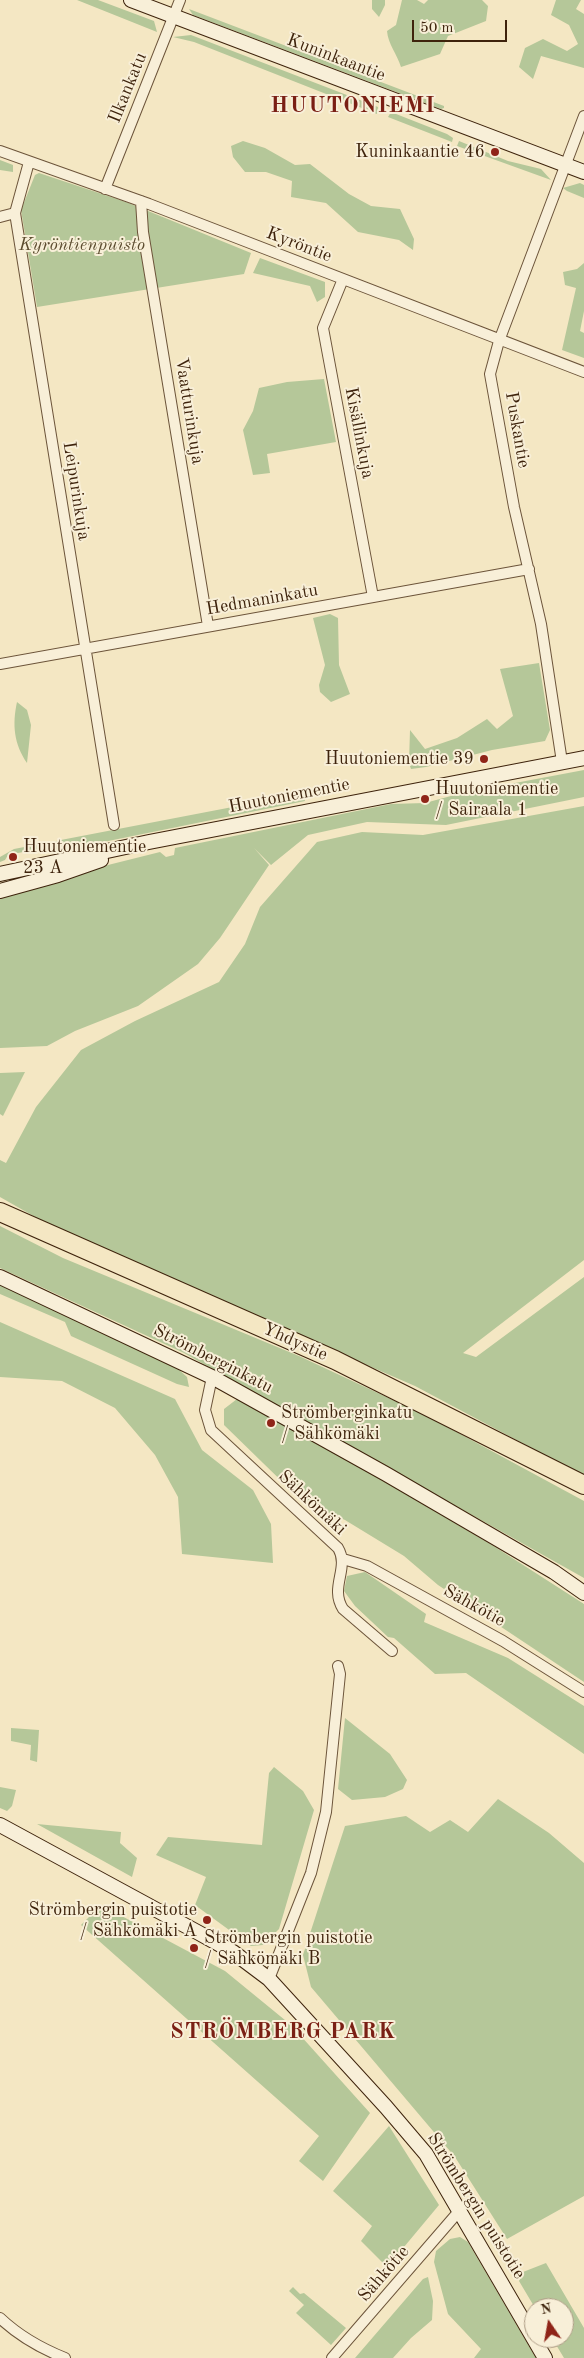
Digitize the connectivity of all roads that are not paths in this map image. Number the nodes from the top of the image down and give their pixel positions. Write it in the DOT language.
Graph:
graph roads {
  1 [pos="131,0"];
  2 [pos="180,0"];
  3 [pos="174,17"];
  4 [pos="584,116"];
  5 [pos="0,151"];
  6 [pos="28,162"];
  7 [pos="565,165"];
  8 [pos="584,172"];
  9 [pos="105,188"];
  10 [pos="141,201"];
  11 [pos="15,213"];
  12 [pos="0,217"];
  13 [pos="343,279"];
  14 [pos="499,341"];
  15 [pos="584,372"];
  16 [pos="529,569"];
  17 [pos="374,597"];
  18 [pos="208,626"];
  19 [pos="85,648"];
  20 [pos="0,664"];
  21 [pos="584,758"];
  22 [pos="562,762"];
  23 [pos="114,826"];
  24 [pos="149,842"];
  25 [pos="0,874"];
  26 [pos="0,890"];
  27 [pos="0,1212"];
  28 [pos="0,1277"];
  29 [pos="212,1378"];
  30 [pos="584,1485"];
  31 [pos="343,1559"];
  32 [pos="584,1593"];
  33 [pos="392,1651"];
  34 [pos="338,1666"];
  35 [pos="584,1692"];
  36 [pos="0,1825"];
  37 [pos="269,1979"];
  38 [pos="460,2210"];
  39 [pos="0,2318"];
  40 [pos="65,2358"];
  41 [pos="332,2358"];
  42 [pos="545,2358"];
  1 -- 3 [label="street, Kuninkaantie"];
  2 -- 3 [label="street, Ilkankatu"];
  3 -- 7 [label="street, Kuninkaantie"];
  3 -- 9 [label="street, Ilkankatu"];
  4 -- 7 [label="street, Puskantie"];
  5 -- 6 [label="street, Kyröntie"];
  6 -- 9 [label="street, Kyröntie"];
  6 -- 11 [label="street, Leipurinkuja"];
  7 -- 8 [label="street, Kuninkaantie"];
  7 -- 14 [label="street, Puskantie"];
  9 -- 10 [label="street, Kyröntie"];
  10 -- 13 [label="street, Kyröntie"];
  10 -- 18 [label="street, Vaatturinkuja"];
  11 -- 12 [label="street"];
  11 -- 19 [label="street, Leipurinkuja"];
  13 -- 14 [label="street, Kyröntie"];
  13 -- 17 [label="street, Kisällinkuja"];
  14 -- 15 [label="street, Kyröntie"];
  14 -- 16 [label="street, Puskantie"];
  16 -- 17 [label="street, Hedmaninkatu"];
  16 -- 22 [label="street, Puskantie"];
  17 -- 18 [label="street, Hedmaninkatu"];
  18 -- 19 [label="street, Hedmaninkatu"];
  19 -- 20 [label="street, Hedmaninkatu"];
  19 -- 23 [label="street, Leipurinkuja"];
  21 -- 22 [label="street, Huutoniementie"];
  22 -- 24 [label="street, Huutoniementie"];
  24 -- 25 [label="street, Huutoniementie"];
  24 -- 26 [label="street, Huutoniementie"];
  27 -- 30 [label="highway, Yhdystie"];
  28 -- 29 [label="street, Strömberginkatu"];
  29 -- 31 [label="street, Sähkömäki"];
  29 -- 32 [label="street, Strömberginkatu"];
  31 -- 33 [label="street, Sähkömäki"];
  31 -- 35 [label="street, Sähkötie"];
  34 -- 37 [label="street"];
  36 -- 37 [label="street, Strömbergin puistotie"];
  37 -- 38 [label="street, Strömbergin puistotie"];
  38 -- 41 [label="street, Sähkötie"];
  38 -- 42 [label="street, Strömbergin puistotie"];
  39 -- 40 [label="street"];
}
